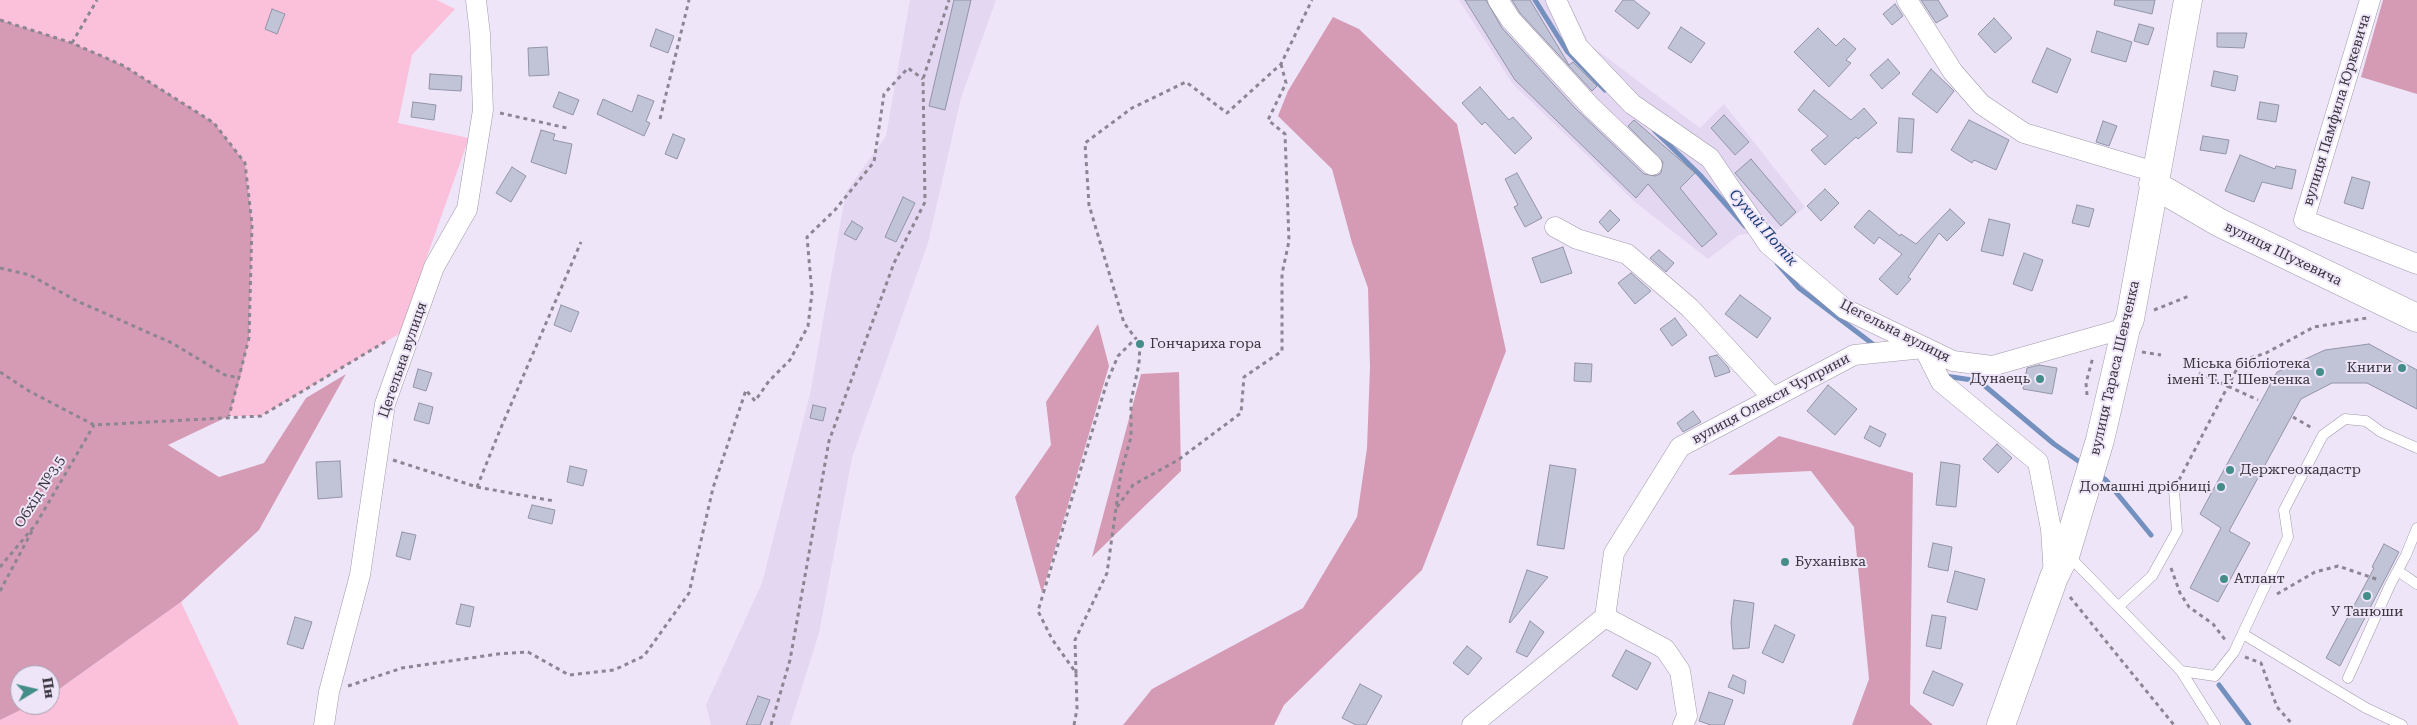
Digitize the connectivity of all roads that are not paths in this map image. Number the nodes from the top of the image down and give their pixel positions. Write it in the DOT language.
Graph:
graph roads {
  1 [pos="476,0"];
  2 [pos="1498,0"];
  3 [pos="1556,0"];
  4 [pos="1907,0"];
  5 [pos="2188,0"];
  6 [pos="2370,0"];
  7 [pos="1652,165"];
  8 [pos="2154,178"];
  9 [pos="1555,227"];
  10 [pos="2417,264"];
  11 [pos="2417,318"];
  12 [pos="2126,328"];
  13 [pos="1924,348"];
  14 [pos="1773,398"];
  15 [pos="2417,448"];
  16 [pos="2174,490"];
  17 [pos="2417,528"];
  18 [pos="2066,553"];
  19 [pos="2398,571"];
  20 [pos="2054,577"];
  21 [pos="2417,584"];
  22 [pos="2119,606"];
  23 [pos="1605,617"];
  24 [pos="2242,634"];
  25 [pos="2181,671"];
  26 [pos="2348,678"];
  27 [pos="324,725"];
  28 [pos="1472,725"];
  29 [pos="1683,725"];
  30 [pos="2001,725"];
  31 [pos="2215,725"];
  32 [pos="2402,725"];
  1 -- 27 [label="street, Цегельна вулиця"];
  2 -- 7 [label="street"];
  3 -- 13 [label="street, Цегельна вулиця"];
  4 -- 8 [label="street"];
  5 -- 8 [label="street, вулиця Тараса Шевченка"];
  6 -- 10 [label="street, вулиця Памфила Юркевича"];
  8 -- 11 [label="street, вулиця Шухевича"];
  8 -- 12 [label="street, вулиця Тараса Шевченка"];
  9 -- 14 [label="street"];
  12 -- 13 [label="street, Цегельна вулиця"];
  12 -- 18 [label="street, вулиця Тараса Шевченка"];
  13 -- 14 [label="street, вулиця Олекси Чуприни"];
  13 -- 20 [label="street"];
  14 -- 23 [label="street, вулиця Олекси Чуприни"];
  15 -- 24 [label="lane"];
  16 -- 22 [label="lane"];
  17 -- 19 [label="lane"];
  18 -- 20 [label="street, вулиця Тараса Шевченка"];
  18 -- 22 [label="lane"];
  19 -- 21 [label="lane"];
  19 -- 26 [label="lane"];
  20 -- 30 [label="street, вулиця Тараса Шевченка"];
  22 -- 25 [label="lane"];
  23 -- 28 [label="street"];
  23 -- 29 [label="street"];
  24 -- 25 [label="lane"];
  24 -- 32 [label="lane"];
  25 -- 31 [label="lane"];
}
